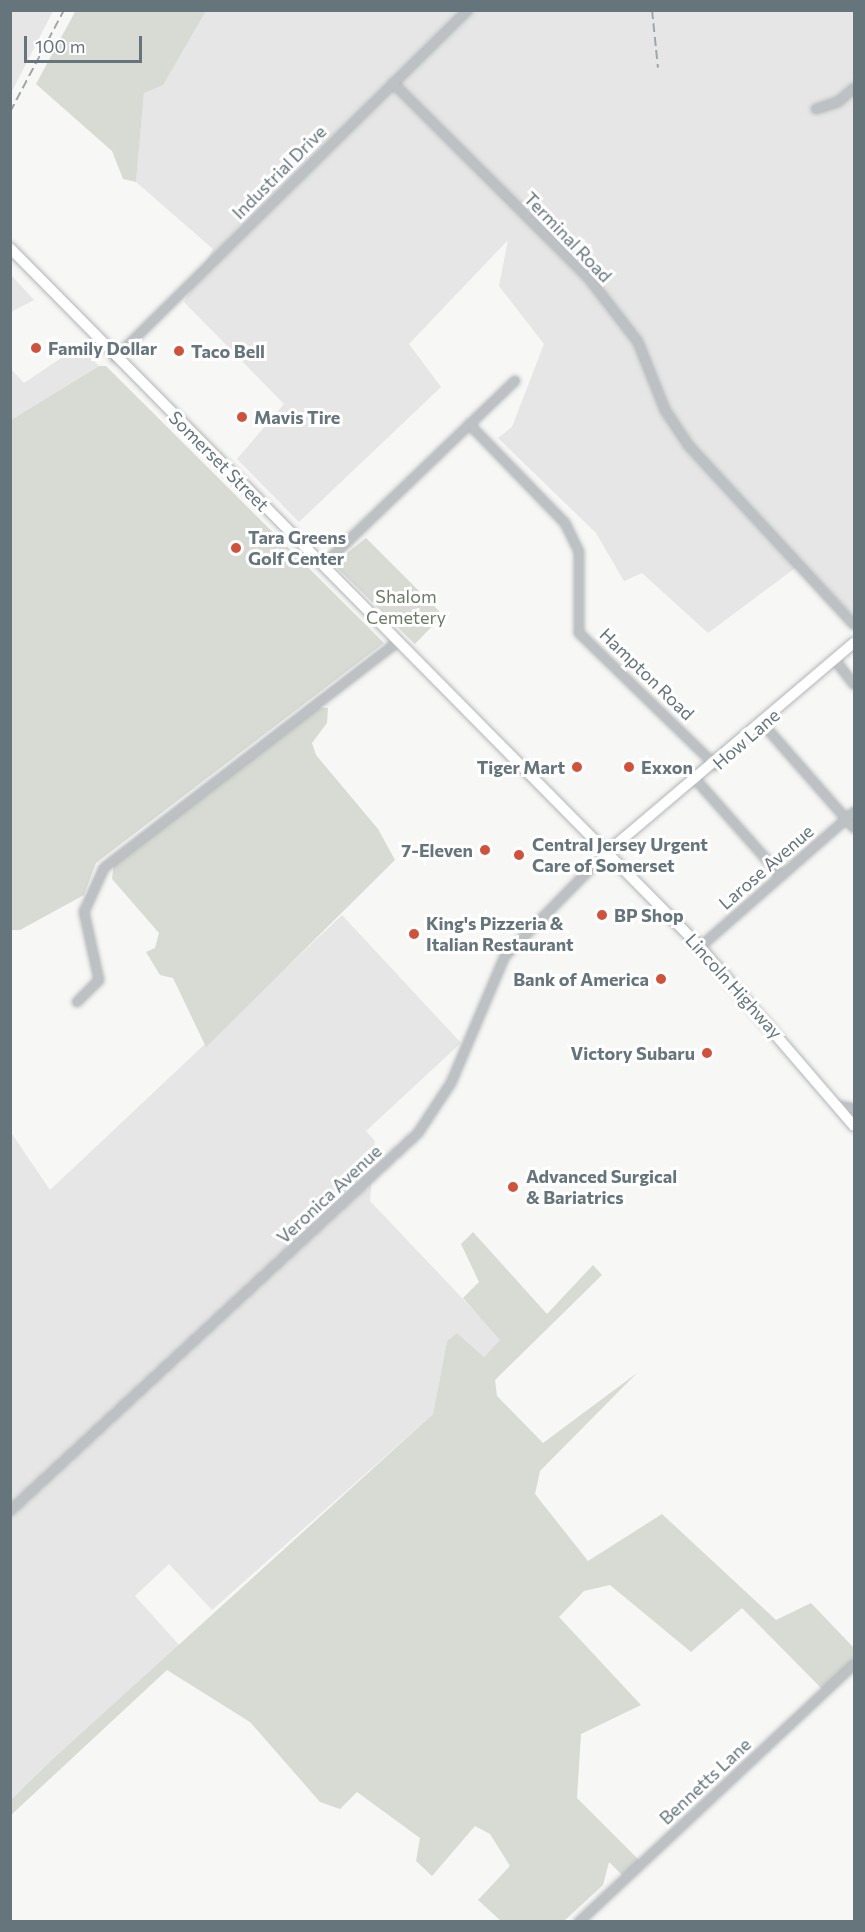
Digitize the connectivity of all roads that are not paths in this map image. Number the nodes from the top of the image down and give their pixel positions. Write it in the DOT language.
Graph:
graph roads {
  1 [pos="468,10"];
  2 [pos="393,83"];
  3 [pos="855,88"];
  4 [pos="816,110"];
  5 [pos="10,248"];
  6 [pos="115,358"];
  7 [pos="515,381"];
  8 [pos="469,424"];
  9 [pos="323,565"];
  10 [pos="855,625"];
  11 [pos="399,641"];
  12 [pos="855,643"];
  13 [pos="835,660"];
  14 [pos="855,684"];
  15 [pos="763,724"];
  16 [pos="715,766"];
  17 [pos="697,781"];
  18 [pos="855,812"];
  19 [pos="847,818"];
  20 [pos="855,828"];
  21 [pos="606,853"];
  22 [pos="782,876"];
  23 [pos="700,947"];
  24 [pos="77,1002"];
  25 [pos="837,1105"];
  26 [pos="855,1109"];
  27 [pos="855,1126"];
  28 [pos="10,1511"];
  29 [pos="855,1665"];
  30 [pos="579,1922"];
  1 -- 2 [label="street, Industrial Drive"];
  2 -- 6 [label="street, Industrial Drive"];
  2 -- 10 [label="street, Terminal Road"];
  3 -- 4 [label="street"];
  5 -- 6 [label="main road, Somerset Street"];
  6 -- 9 [label="main road, Somerset Street"];
  7 -- 8 [label="street"];
  8 -- 9 [label="street"];
  8 -- 16 [label="street, Hampton Road"];
  9 -- 11 [label="main road, Somerset Street"];
  11 -- 21 [label="main road, Somerset Street"];
  11 -- 24 [label="street"];
  12 -- 13 [label="main road, How Lane"];
  13 -- 14 [label="street"];
  13 -- 15 [label="main road, How Lane"];
  15 -- 16 [label="main road, How Lane"];
  15 -- 19 [label="street"];
  16 -- 17 [label="main road, How Lane"];
  17 -- 21 [label="main road, How Lane"];
  17 -- 22 [label="street"];
  18 -- 19 [label="street, Larose Avenue"];
  19 -- 20 [label="street"];
  19 -- 22 [label="street, Larose Avenue"];
  21 -- 23 [label="main road, Lincoln Highway"];
  21 -- 28 [label="street, Veronica Avenue"];
  22 -- 23 [label="street, Larose Avenue"];
  23 -- 25 [label="main road, Lincoln Highway"];
  25 -- 26 [label="street"];
  25 -- 27 [label="main road, Lincoln Highway"];
  29 -- 30 [label="street, Bennetts Lane"];
}
